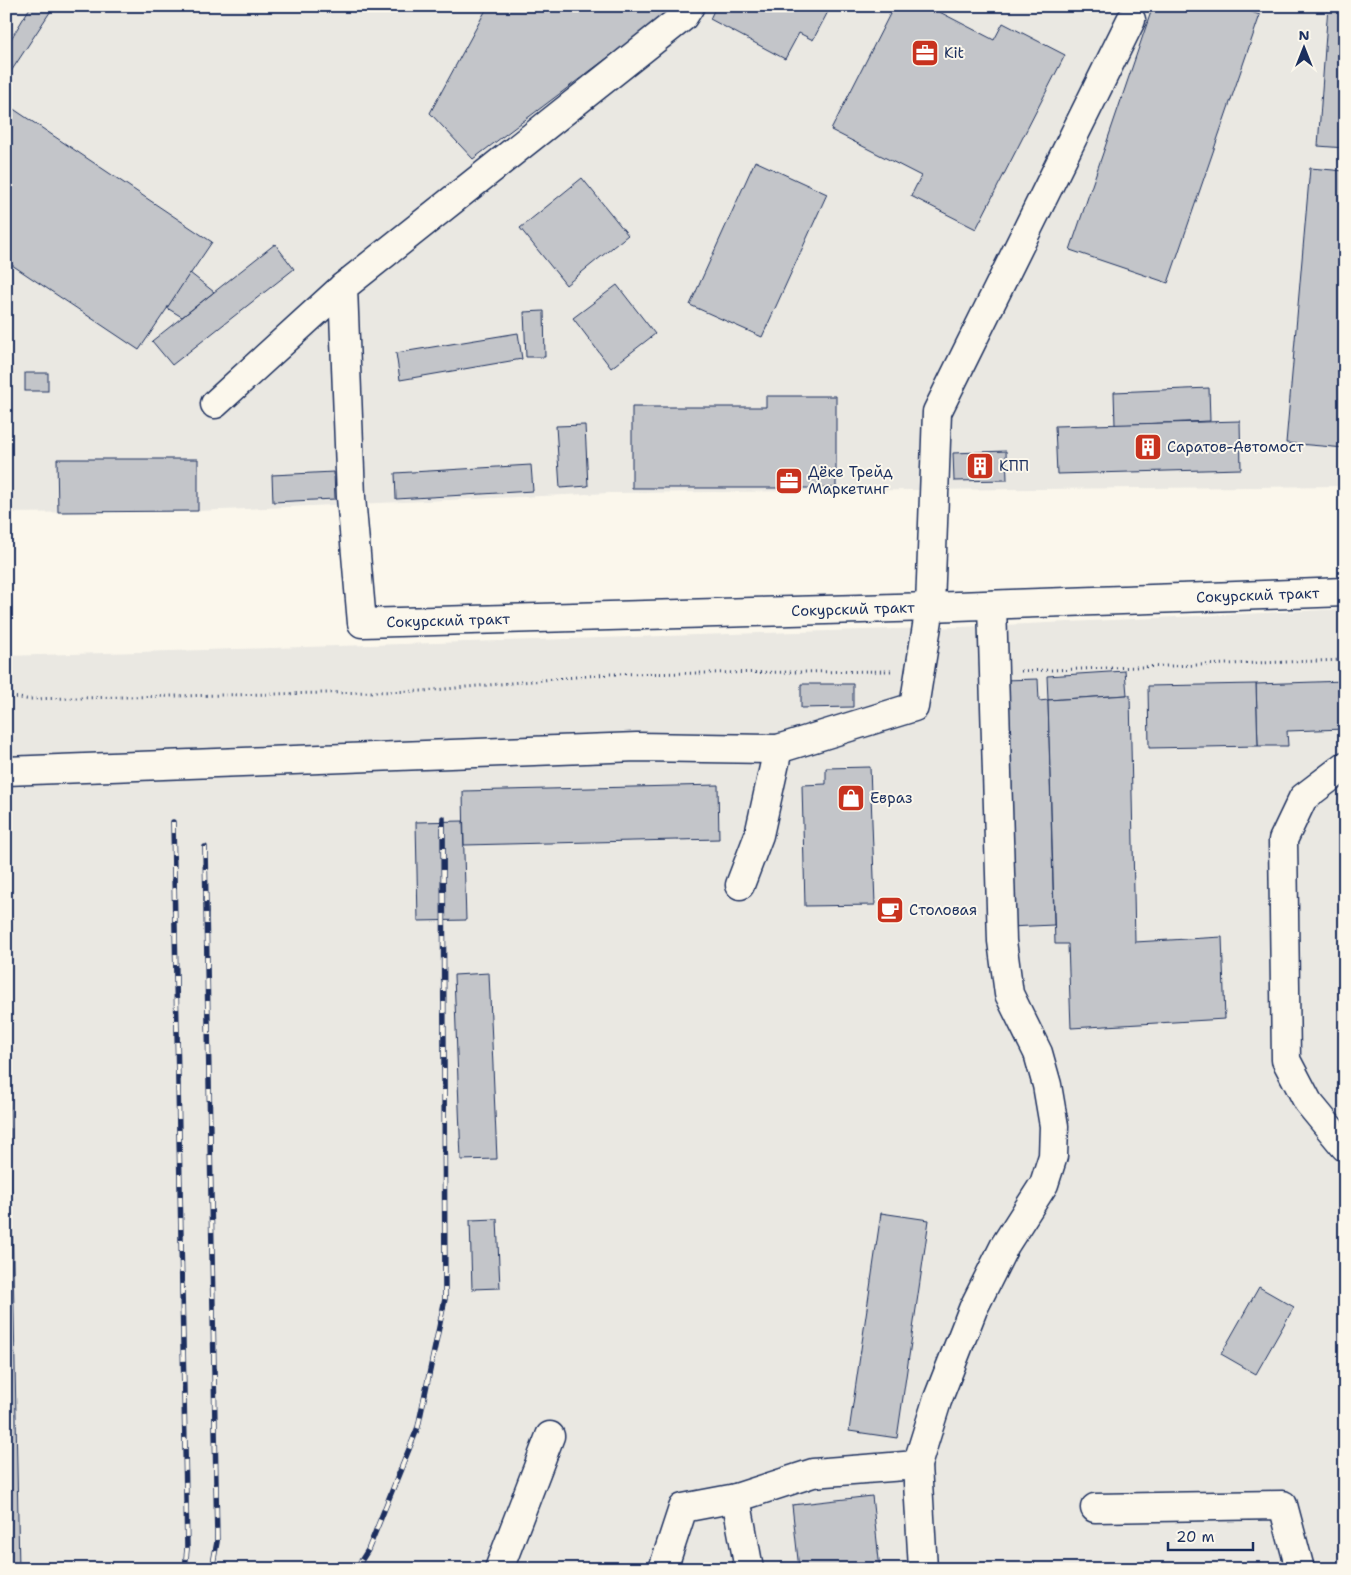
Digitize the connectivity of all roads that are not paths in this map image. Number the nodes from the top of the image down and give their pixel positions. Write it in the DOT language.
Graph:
graph roads {
  1 [pos="690,6"];
  2 [pos="1131,20"];
  3 [pos="343,287"];
  4 [pos="215,404"];
  5 [pos="1345,592"];
  6 [pos="992,605"];
  7 [pos="930,607"];
  8 [pos="778,750"];
  9 [pos="1345,766"];
  10 [pos="6,771"];
  11 [pos="740,885"];
  12 [pos="1345,1147"];
  13 [pos="550,1436"];
  14 [pos="917,1465"];
  15 [pos="736,1498"];
  16 [pos="1094,1508"];
  17 [pos="499,1569"];
  18 [pos="663,1569"];
  19 [pos="749,1569"];
  20 [pos="923,1569"];
  21 [pos="1300,1569"];
  1 -- 3 [label="street"];
  2 -- 7 [label="street"];
  3 -- 4 [label="street"];
  3 -- 7 [label="street, Сокурский тракт"];
  5 -- 6 [label="street, Сокурский тракт"];
  6 -- 7 [label="street, Сокурский тракт"];
  6 -- 14 [label="street"];
  7 -- 8 [label="street"];
  8 -- 10 [label="street"];
  8 -- 11 [label="street"];
  9 -- 12 [label="street"];
  13 -- 17 [label="street"];
  14 -- 15 [label="street"];
  14 -- 20 [label="street"];
  15 -- 18 [label="street"];
  15 -- 19 [label="street"];
  16 -- 21 [label="street"];
}
